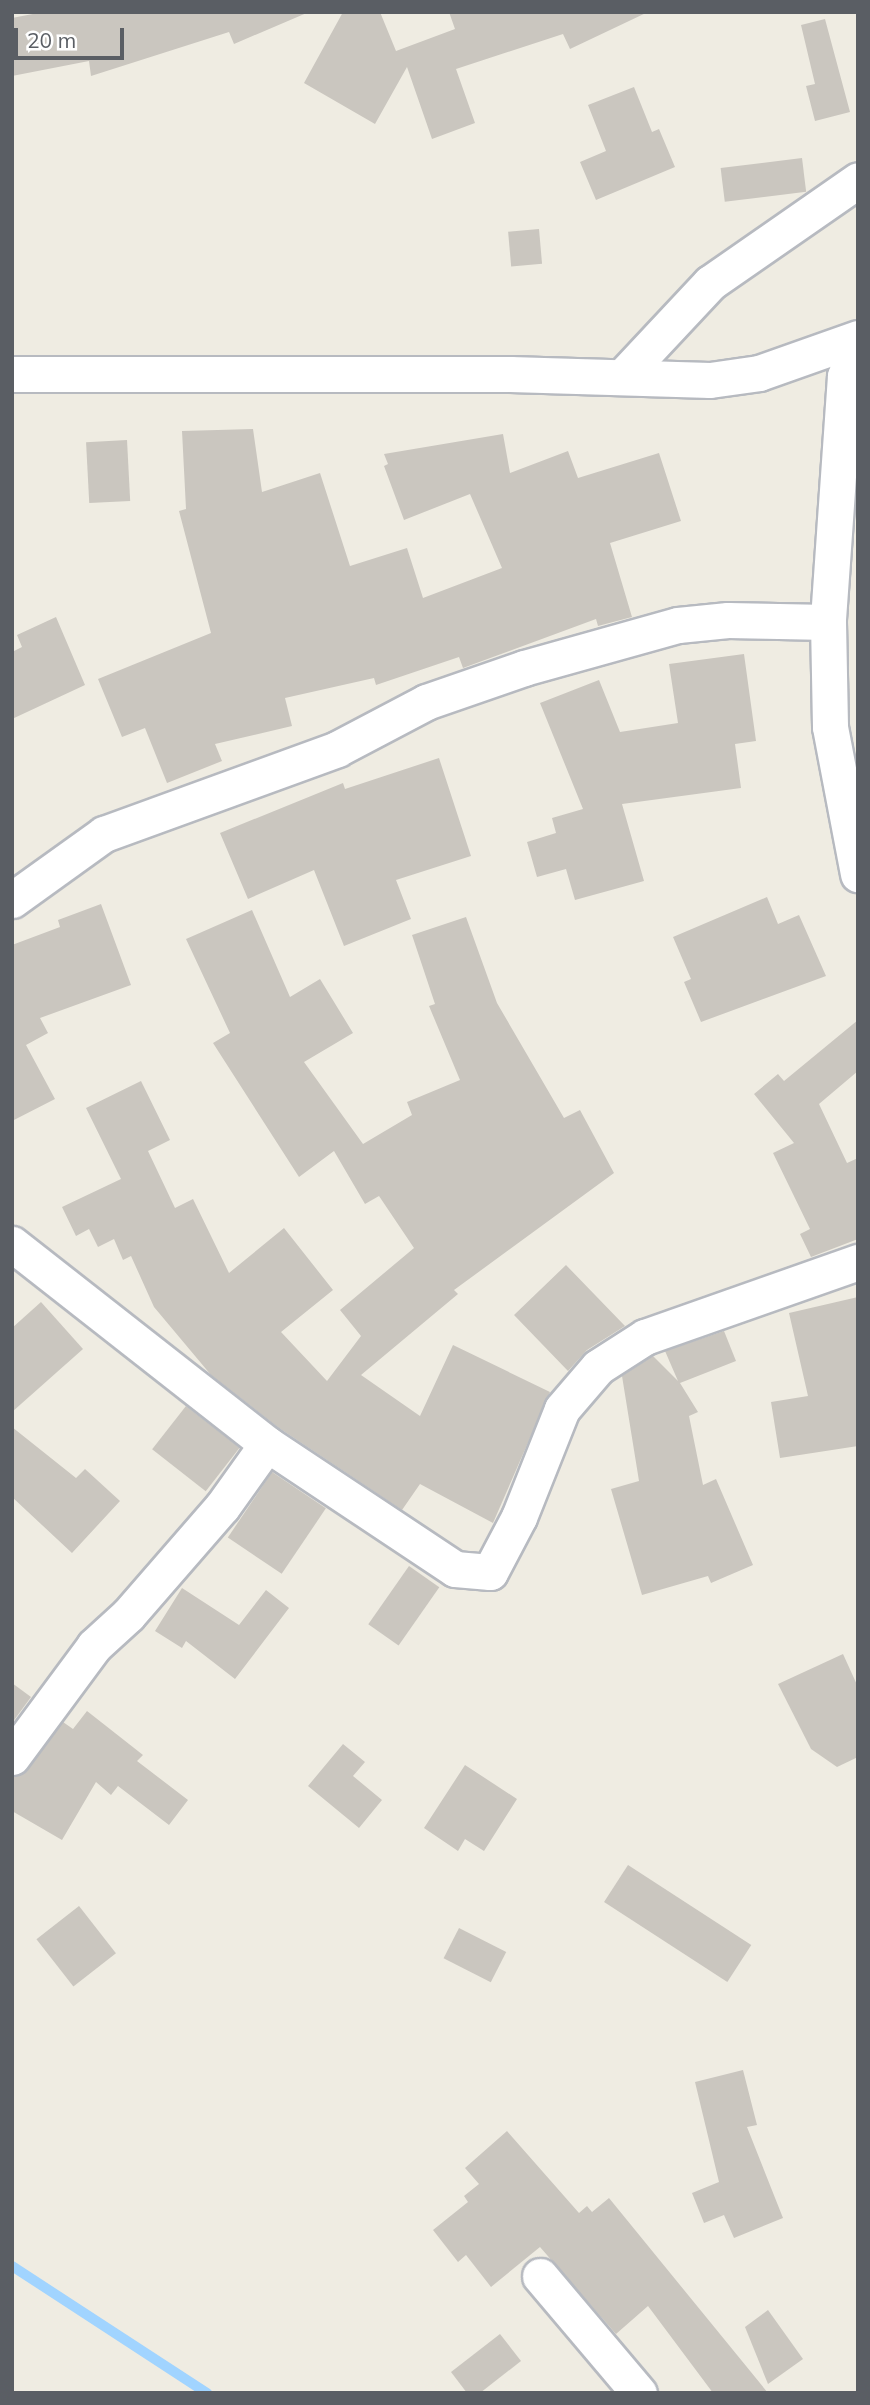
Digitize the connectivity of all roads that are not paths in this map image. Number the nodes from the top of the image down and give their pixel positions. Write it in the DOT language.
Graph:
graph roads {
  1 [pos="858,180"];
  2 [pos="858,338"];
  3 [pos="858,344"];
  4 [pos="12,374"];
  5 [pos="624,375"];
  6 [pos="851,376"];
  7 [pos="828,622"];
  8 [pos="851,818"];
  9 [pos="858,874"];
  10 [pos="12,900"];
  11 [pos="12,1244"];
  12 [pos="858,1262"];
  13 [pos="267,1444"];
  14 [pos="12,1757"];
  15 [pos="540,2276"];
  16 [pos="639,2393"];
  1 -- 5 [label="street"];
  2 -- 5 [label="street"];
  3 -- 6 [label="street"];
  4 -- 5 [label="street"];
  6 -- 7 [label="street"];
  7 -- 8 [label="street"];
  7 -- 10 [label="street"];
  8 -- 9 [label="street"];
  11 -- 13 [label="street"];
  12 -- 13 [label="street"];
  13 -- 14 [label="street"];
  15 -- 16 [label="street"];
}
